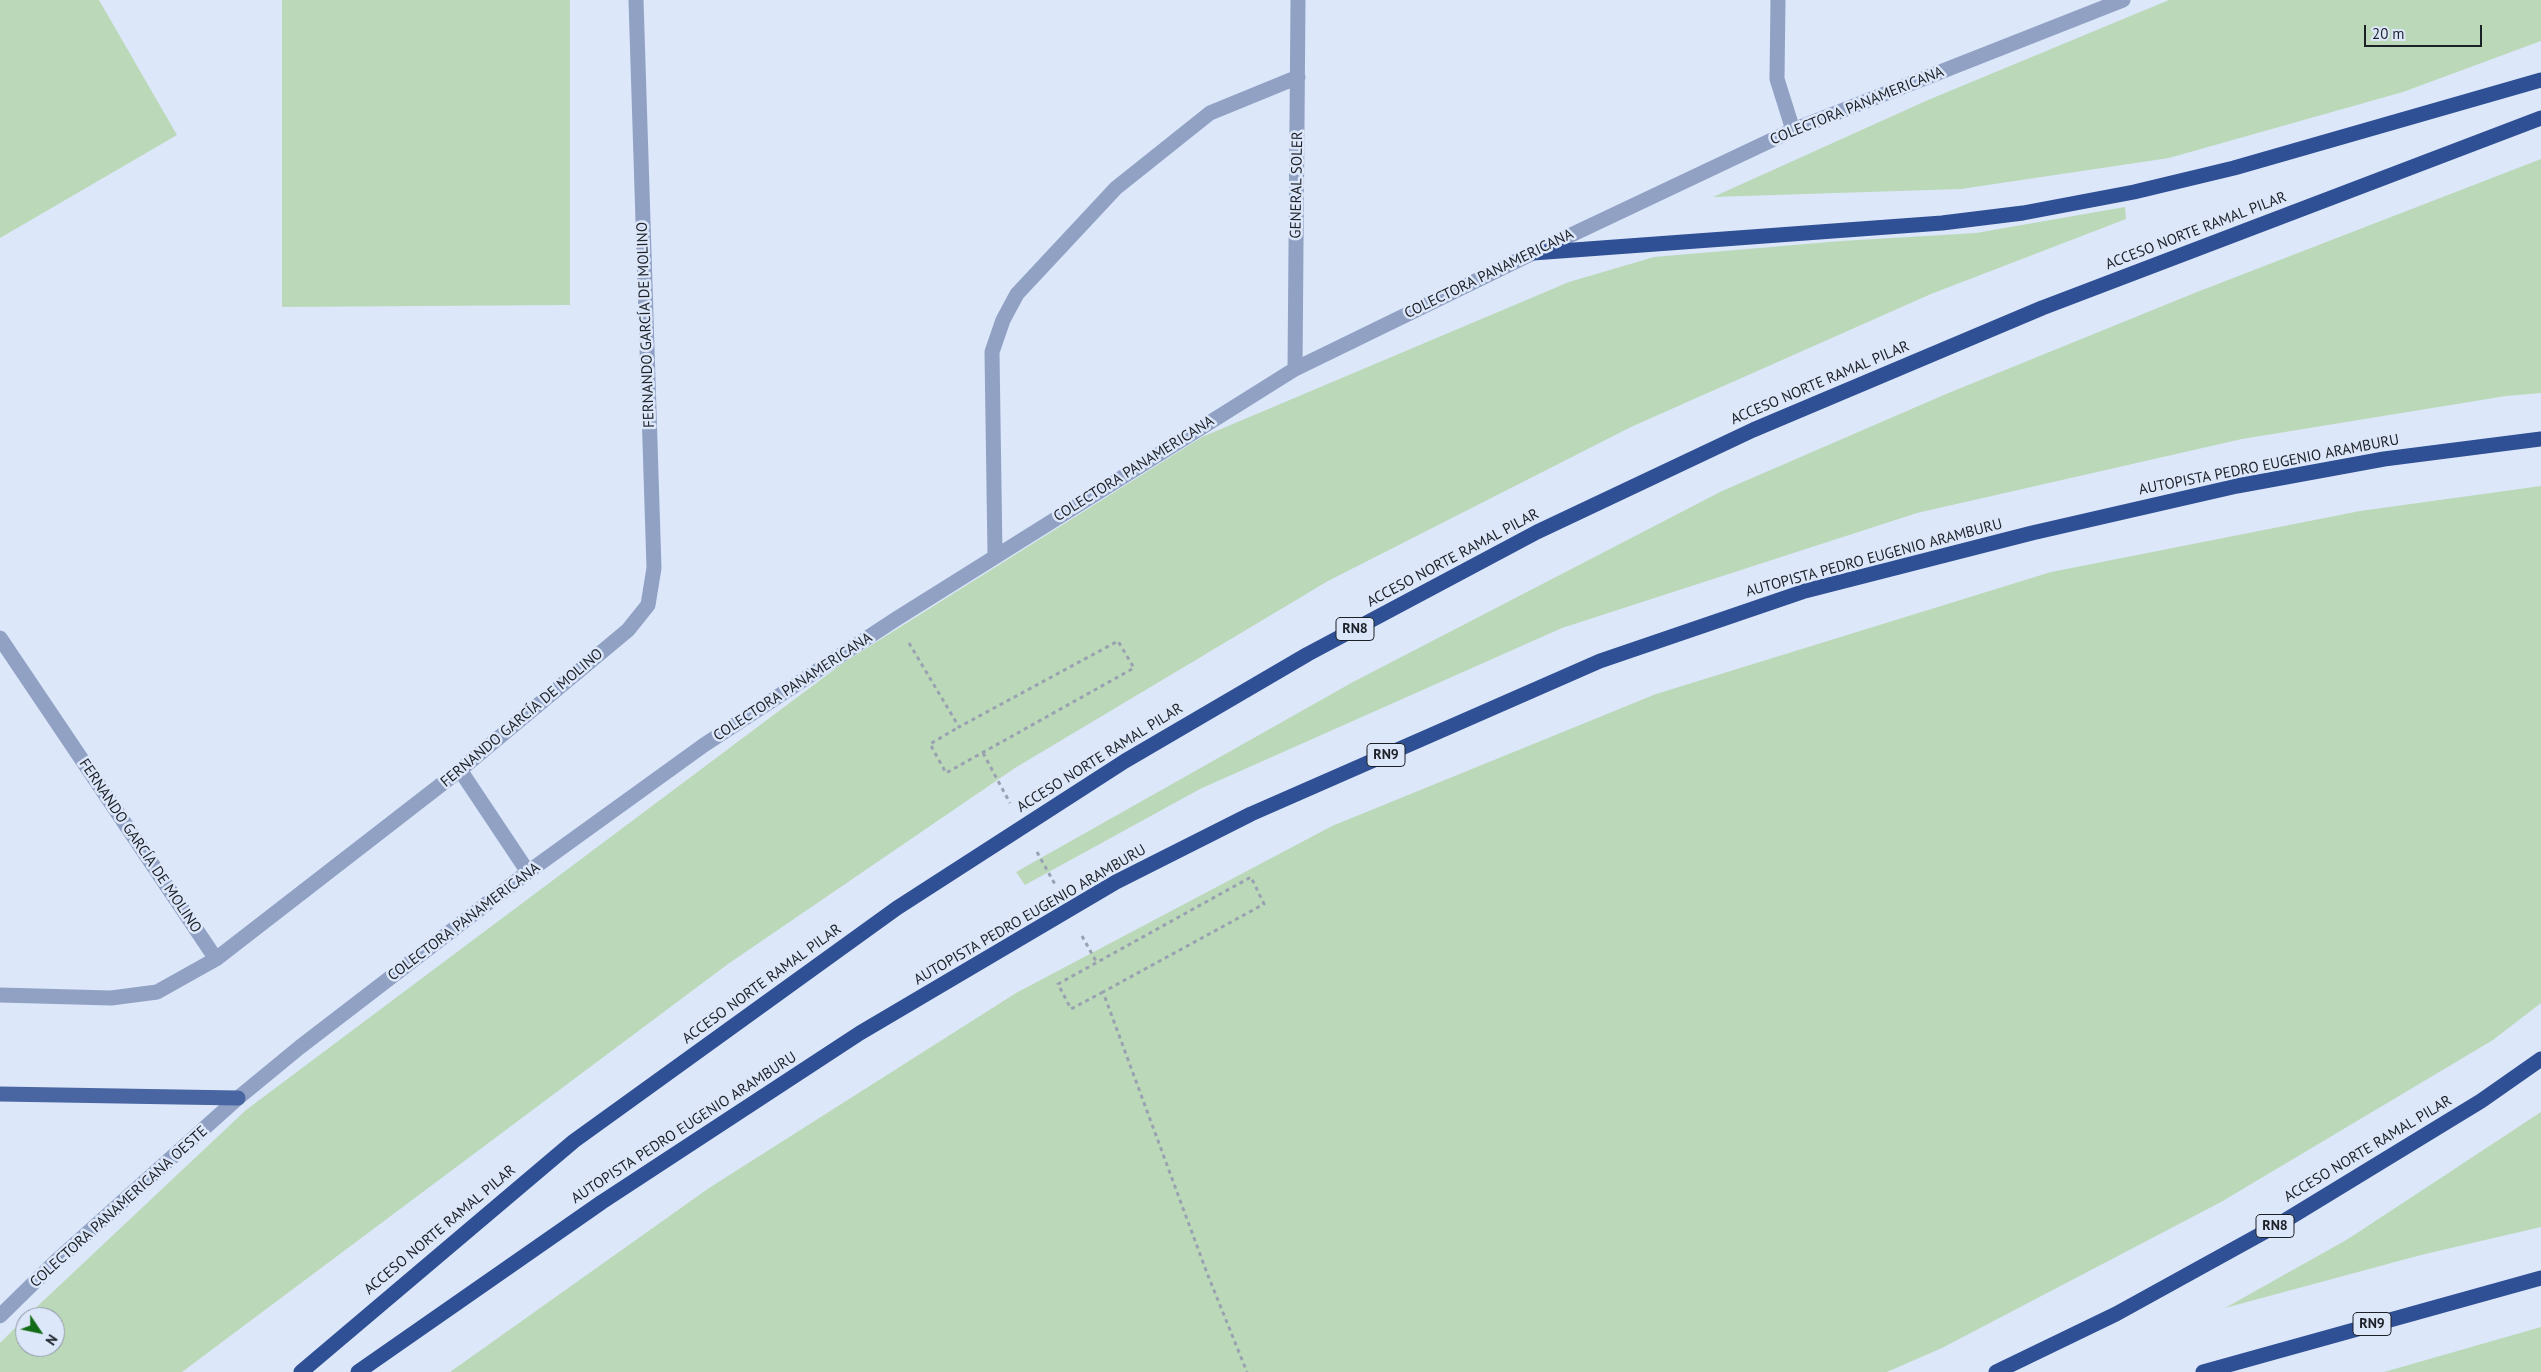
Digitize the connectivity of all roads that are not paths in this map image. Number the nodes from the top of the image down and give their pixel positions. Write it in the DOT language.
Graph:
graph roads {
  1 [pos="636,0"];
  2 [pos="1298,0"];
  3 [pos="1778,0"];
  4 [pos="2123,0"];
  5 [pos="1298,77"];
  6 [pos="2541,80"];
  7 [pos="2541,118"];
  8 [pos="1792,130"];
  9 [pos="1532,253"];
  10 [pos="1295,369"];
  11 [pos="2541,439"];
  12 [pos="995,555"];
  13 [pos="0,638"];
  14 [pos="460,770"];
  15 [pos="528,872"];
  16 [pos="216,959"];
  17 [pos="0,995"];
  18 [pos="2541,1059"];
  19 [pos="0,1094"];
  20 [pos="238,1098"];
  21 [pos="2541,1278"];
  22 [pos="0,1316"];
  23 [pos="301,1372"];
  24 [pos="358,1372"];
  25 [pos="1996,1372"];
  26 [pos="2203,1372"];
  1 -- 14 [label="street, FERNANDO GARCÍA DE MOLINO"];
  2 -- 5 [label="street, GENERAL SOLER"];
  3 -- 8 [label="street"];
  4 -- 8 [label="street, COLECTORA PANAMERICANA"];
  5 -- 10 [label="street, GENERAL SOLER"];
  5 -- 12 [label="street"];
  6 -- 9 [label="highway"];
  7 -- 23 [label="highway, ACCESO NORTE RAMAL PILAR / RN8"];
  8 -- 9 [label="street, COLECTORA PANAMERICANA"];
  9 -- 10 [label="street, COLECTORA PANAMERICANA"];
  10 -- 12 [label="street, COLECTORA PANAMERICANA"];
  11 -- 24 [label="highway, AUTOPISTA PEDRO EUGENIO ARAMBURU / RN9"];
  12 -- 15 [label="street, COLECTORA PANAMERICANA"];
  13 -- 16 [label="street, FERNANDO GARCÍA DE MOLINO"];
  14 -- 15 [label="street"];
  14 -- 16 [label="street, FERNANDO GARCÍA DE MOLINO"];
  15 -- 20 [label="street, COLECTORA PANAMERICANA"];
  16 -- 17 [label="street"];
  18 -- 25 [label="highway, ACCESO NORTE RAMAL PILAR / RN8"];
  19 -- 20 [label="main road"];
  20 -- 22 [label="street, COLECTORA PANAMERICANA OESTE"];
  21 -- 26 [label="highway, RN9"];
}
